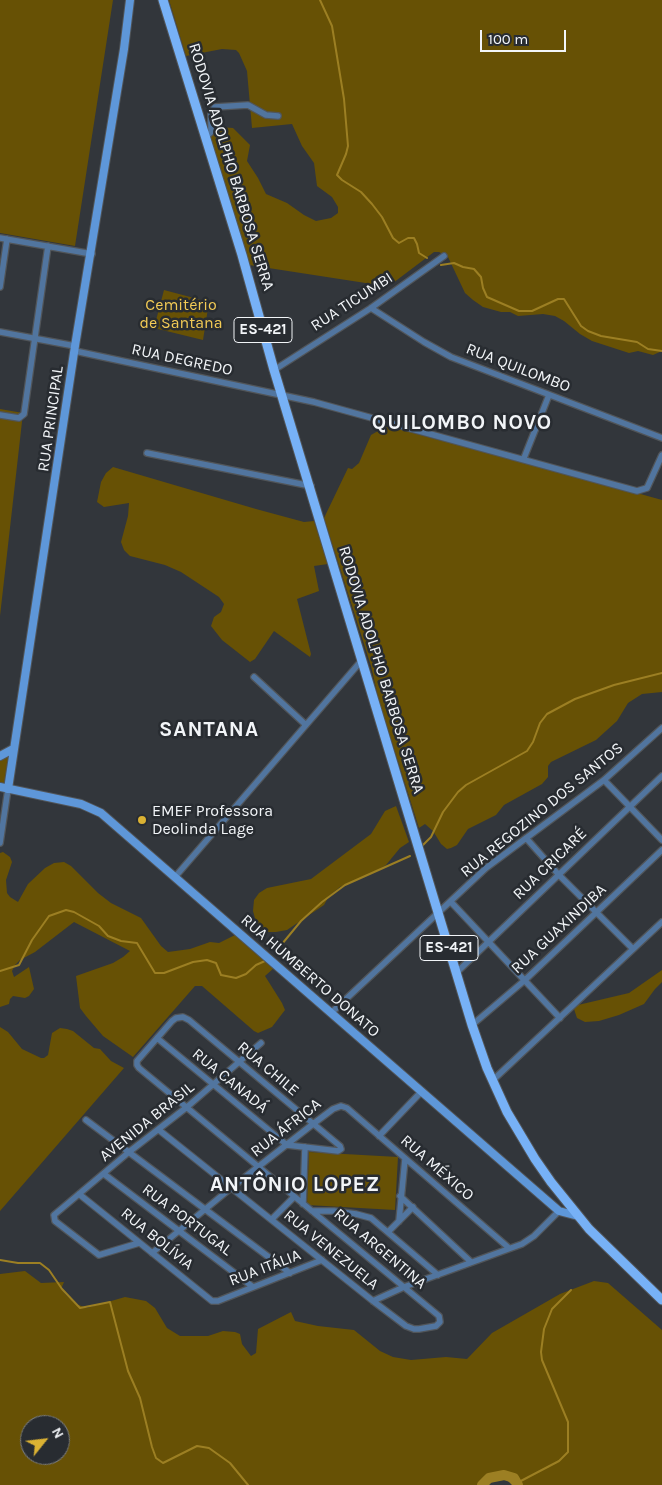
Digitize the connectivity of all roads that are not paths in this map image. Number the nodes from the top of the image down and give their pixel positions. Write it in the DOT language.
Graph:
graph roads {
  1 [pos="130,0"];
  2 [pos="163,0"];
  3 [pos="278,116"];
  4 [pos="206,137"];
  5 [pos="3,239"];
  6 [pos="48,246"];
  7 [pos="92,254"];
  8 [pos="444,256"];
  9 [pos="0,287"];
  10 [pos="371,308"];
  11 [pos="0,332"];
  12 [pos="34,338"];
  13 [pos="75,349"];
  14 [pos="274,370"];
  15 [pos="283,394"];
  16 [pos="549,395"];
  17 [pos="0,415"];
  18 [pos="662,438"];
  19 [pos="147,453"];
  20 [pos="662,455"];
  21 [pos="524,458"];
  22 [pos="311,486"];
  23 [pos="362,660"];
  24 [pos="254,677"];
  25 [pos="306,725"];
  26 [pos="662,728"];
  27 [pos="13,749"];
  28 [pos="0,756"];
  29 [pos="662,776"];
  30 [pos="604,780"];
  31 [pos="4,788"];
  32 [pos="630,807"];
  33 [pos="526,838"];
  34 [pos="662,840"];
  35 [pos="0,843"];
  36 [pos="662,850"];
  37 [pos="559,875"];
  38 [pos="175,878"];
  39 [pos="451,902"];
  40 [pos="596,913"];
  41 [pos="439,914"];
  42 [pos="662,922"];
  43 [pos="488,942"];
  44 [pos="633,950"];
  45 [pos="456,973"];
  46 [pos="525,980"];
  47 [pos="332,1013"];
  48 [pos="560,1018"];
  49 [pos="472,1026"];
  50 [pos="157,1038"];
  51 [pos="261,1044"];
  52 [pos="238,1063"];
  53 [pos="492,1080"];
  54 [pos="213,1085"];
  55 [pos="422,1091"];
  56 [pos="187,1107"];
  57 [pos="347,1108"];
  58 [pos="86,1120"];
  59 [pos="313,1124"];
  60 [pos="159,1130"];
  61 [pos="379,1136"];
  62 [pos="287,1145"];
  63 [pos="305,1147"];
  64 [pos="129,1152"];
  65 [pos="405,1159"];
  66 [pos="258,1166"];
  67 [pos="104,1174"];
  68 [pos="231,1188"];
  69 [pos="79,1194"];
  70 [pos="400,1196"];
  71 [pos="294,1197"];
  72 [pos="303,1204"];
  73 [pos="413,1207"];
  74 [pos="206,1210"];
  75 [pos="312,1211"];
  76 [pos="560,1211"];
  77 [pos="578,1216"];
  78 [pos="272,1220"];
  79 [pos="399,1221"];
  80 [pos="180,1231"];
  81 [pos="388,1232"];
  82 [pos="139,1243"];
  83 [pos="509,1248"];
  84 [pos="152,1253"];
  85 [pos="322,1260"];
  86 [pos="471,1262"];
  87 [pos="290,1273"];
  88 [pos="438,1275"];
  89 [pos="253,1287"];
  90 [pos="404,1287"];
  91 [pos="662,1300"];
  92 [pos="218,1301"];
  93 [pos="373,1302"];
  94 [pos="439,1316"];
  1 -- 7 [label="main road, RUA PRINCIPAL"];
  2 -- 4 [label="main road, RODOVIA ADOLPHO BARBOSA SERRA / ES-421"];
  3 -- 4 [label="street"];
  4 -- 14 [label="main road, RODOVIA ADOLPHO BARBOSA SERRA / ES-421"];
  5 -- 6 [label="street"];
  5 -- 9 [label="street"];
  6 -- 7 [label="street"];
  6 -- 12 [label="street"];
  7 -- 13 [label="main road, RUA PRINCIPAL"];
  8 -- 10 [label="street, RUA TICUMBI"];
  10 -- 14 [label="street, RUA TICUMBI"];
  10 -- 16 [label="street, RUA QUILOMBO"];
  11 -- 12 [label="street, RUA DEGREDO"];
  12 -- 13 [label="street, RUA DEGREDO"];
  12 -- 17 [label="street"];
  13 -- 15 [label="street, RUA DEGREDO"];
  13 -- 27 [label="main road, RUA PRINCIPAL"];
  14 -- 15 [label="main road, RODOVIA ADOLPHO BARBOSA SERRA / ES-421"];
  15 -- 21 [label="street, RUA DEGREDO"];
  15 -- 22 [label="main road, RODOVIA ADOLPHO BARBOSA SERRA / ES-421"];
  16 -- 18 [label="street, RUA QUILOMBO"];
  16 -- 21 [label="street"];
  19 -- 22 [label="street"];
  20 -- 21 [label="street, RUA DEGREDO"];
  22 -- 23 [label="main road, RODOVIA ADOLPHO BARBOSA SERRA / ES-421"];
  23 -- 25 [label="street"];
  23 -- 41 [label="main road, RODOVIA ADOLPHO BARBOSA SERRA / ES-421"];
  24 -- 25 [label="street"];
  25 -- 38 [label="street"];
  26 -- 30 [label="street, RUA REGOZINO DOS SANTOS"];
  27 -- 28 [label="main road"];
  27 -- 31 [label="main road, RUA PRINCIPAL"];
  29 -- 32 [label="street, RUA CRICARÉ"];
  30 -- 32 [label="street"];
  30 -- 33 [label="street, RUA REGOZINO DOS SANTOS"];
  31 -- 35 [label="street, RUA PRINCIPAL"];
  31 -- 38 [label="main road, RUA HUMBERTO DONATO"];
  32 -- 34 [label="street"];
  32 -- 37 [label="street, RUA CRICARÉ"];
  33 -- 37 [label="street"];
  33 -- 39 [label="street, RUA REGOZINO DOS SANTOS"];
  36 -- 40 [label="street, RUA GUAXINDIBA"];
  37 -- 40 [label="street"];
  37 -- 43 [label="street, RUA CRICARÉ"];
  38 -- 47 [label="main road, RUA HUMBERTO DONATO"];
  39 -- 41 [label="street, RUA REGOZINO DOS SANTOS"];
  39 -- 43 [label="street"];
  40 -- 44 [label="street"];
  40 -- 46 [label="street, RUA GUAXINDIBA"];
  41 -- 45 [label="main road, RODOVIA ADOLPHO BARBOSA SERRA / ES-421"];
  41 -- 47 [label="street, RUA REGOZINO DOS SANTOS"];
  42 -- 44 [label="street"];
  43 -- 45 [label="street, RUA CRICARÉ"];
  43 -- 46 [label="street"];
  44 -- 48 [label="street"];
  45 -- 49 [label="main road, RODOVIA ADOLPHO BARBOSA SERRA / ES-421"];
  46 -- 48 [label="street"];
  46 -- 49 [label="street, RUA GUAXINDIBA"];
  47 -- 55 [label="main road, RUA HUMBERTO DONATO"];
  48 -- 53 [label="street"];
  49 -- 53 [label="main road, RODOVIA ADOLPHO BARBOSA SERRA / ES-421"];
  50 -- 52 [label="street, RUA CHILE"];
  50 -- 54 [label="street, RUA CANADÁ"];
  50 -- 56 [label="street, RUA ARGENTINA"];
  51 -- 52 [label="street, AVENIDA BRASIL"];
  52 -- 54 [label="street, AVENIDA BRASIL"];
  52 -- 59 [label="street, RUA CHILE"];
  53 -- 77 [label="main road, RODOVIA ADOLPHO BARBOSA SERRA / ES-421"];
  54 -- 56 [label="street, AVENIDA BRASIL"];
  54 -- 62 [label="street, RUA CANADÁ"];
  55 -- 61 [label="street"];
  55 -- 76 [label="main road, RUA HUMBERTO DONATO"];
  56 -- 60 [label="street, AVENIDA BRASIL"];
  56 -- 66 [label="street, RUA ARGENTINA"];
  57 -- 59 [label="street, RUA ÁFRICA"];
  57 -- 61 [label="street, RUA MÉXICO"];
  58 -- 64 [label="street"];
  59 -- 62 [label="street, RUA ÁFRICA"];
  59 -- 63 [label="street, RUA CHILE"];
  60 -- 64 [label="street, AVENIDA BRASIL"];
  60 -- 68 [label="street, RUA VENEZUELA"];
  61 -- 65 [label="street, RUA MÉXICO"];
  62 -- 63 [label="street"];
  62 -- 66 [label="street, RUA ÁFRICA"];
  63 -- 72 [label="street"];
  64 -- 67 [label="street, AVENIDA BRASIL"];
  64 -- 74 [label="street"];
  65 -- 70 [label="street"];
  65 -- 83 [label="street, RUA MÉXICO"];
  66 -- 68 [label="street, RUA ÁFRICA"];
  66 -- 71 [label="street, RUA ARGENTINA"];
  67 -- 69 [label="street, AVENIDA BRASIL"];
  67 -- 80 [label="street, RUA PORTUGAL"];
  68 -- 74 [label="street, RUA ÁFRICA"];
  68 -- 78 [label="street, RUA VENEZUELA"];
  69 -- 82 [label="street, RUA BOLÍVIA"];
  69 -- 82 [label="street, AVENIDA BRASIL"];
  70 -- 73 [label="street"];
  70 -- 79 [label="street"];
  71 -- 72 [label="street, RUA ARGENTINA"];
  71 -- 78 [label="street"];
  72 -- 75 [label="street, RUA ARGENTINA"];
  73 -- 79 [label="street"];
  73 -- 86 [label="street"];
  74 -- 80 [label="street, RUA ÁFRICA"];
  74 -- 87 [label="street"];
  75 -- 81 [label="street"];
  75 -- 90 [label="street, RUA ARGENTINA"];
  76 -- 77 [label="main road, RUA HUMBERTO DONATO"];
  76 -- 83 [label="street"];
  77 -- 91 [label="main road, RODOVIA ADOLPHO BARBOSA SERRA / ES-421"];
  78 -- 85 [label="street, RUA VENEZUELA"];
  79 -- 81 [label="street"];
  80 -- 84 [label="street, RUA ÁFRICA"];
  80 -- 89 [label="street, RUA PORTUGAL"];
  81 -- 88 [label="street"];
  82 -- 84 [label="street, RUA BOLÍVIA"];
  83 -- 86 [label="street"];
  84 -- 92 [label="street, RUA BOLÍVIA"];
  85 -- 87 [label="street, RUA ITÁLIA"];
  85 -- 93 [label="street, RUA VENEZUELA"];
  86 -- 88 [label="street"];
  87 -- 89 [label="street, RUA ITÁLIA"];
  88 -- 90 [label="street"];
  89 -- 92 [label="street, RUA ITÁLIA"];
  90 -- 93 [label="street"];
  90 -- 94 [label="street, RUA ARGENTINA"];
  93 -- 94 [label="street, RUA VENEZUELA"];
}
